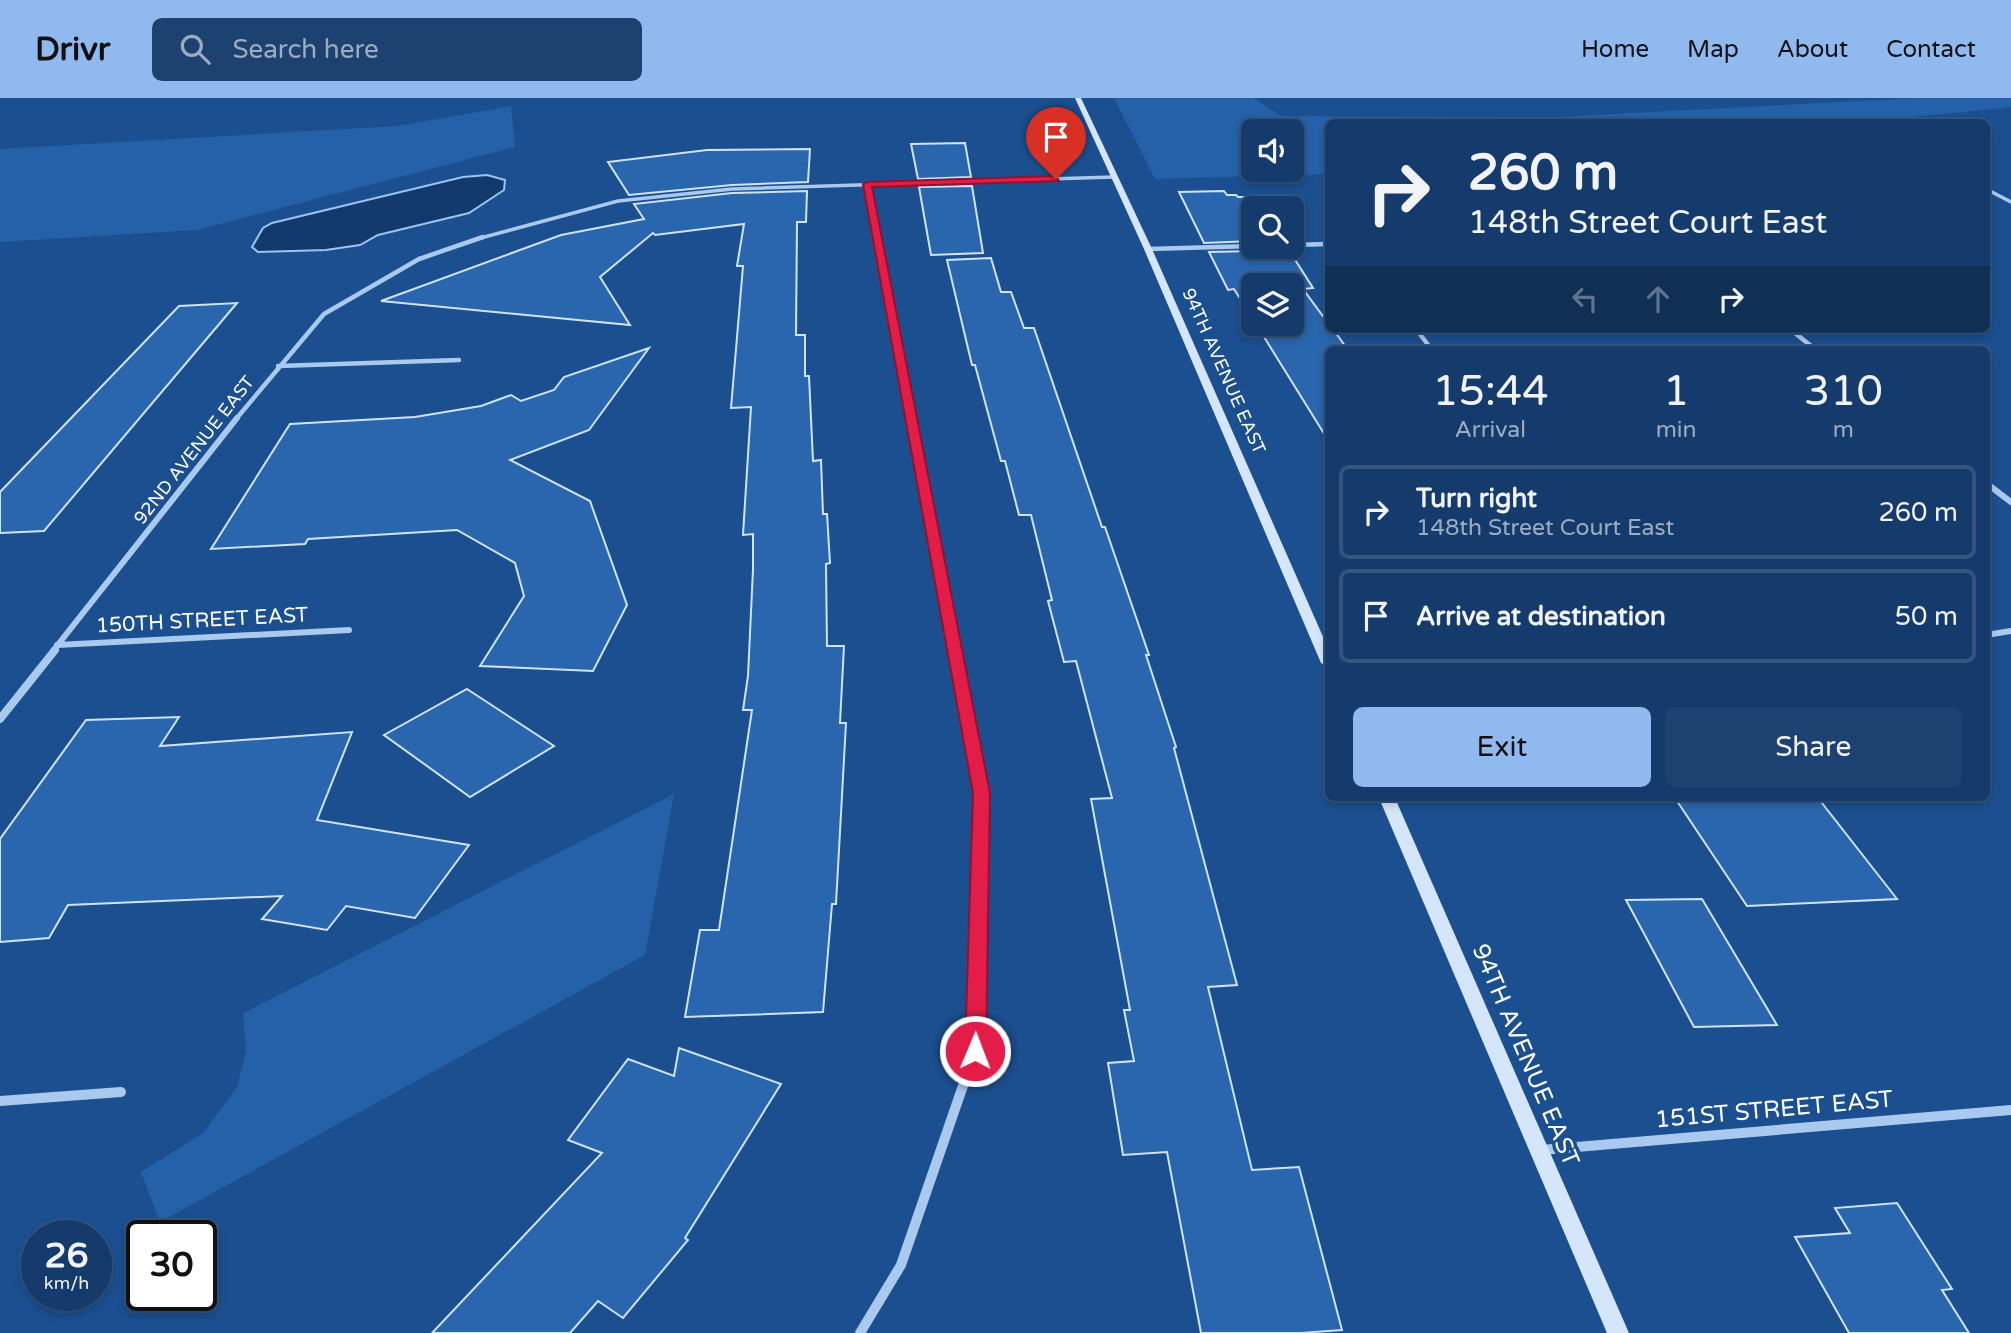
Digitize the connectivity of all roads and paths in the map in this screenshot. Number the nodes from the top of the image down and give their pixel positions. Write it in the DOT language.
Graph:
graph roads {
  1 [pos="1078,98"];
  2 [pos="1114,177"];
  3 [pos="867,184"];
  4 [pos="1990,191"];
  5 [pos="2011,202"];
  6 [pos="1325,244"];
  7 [pos="1304,245"];
  8 [pos="1241,246"];
  9 [pos="1148,248"];
  10 [pos="1795,333"];
  11 [pos="1811,346"];
  12 [pos="458,360"];
  13 [pos="278,366"];
  14 [pos="1990,486"];
  15 [pos="2011,502"];
  16 [pos="349,630"];
  17 [pos="2011,631"];
  18 [pos="1990,634"];
  19 [pos="57,645"];
  20 [pos="1325,656"];
  21 [pos="0,719"];
  22 [pos="1388,801"];
  23 [pos="121,1092"];
  24 [pos="0,1101"];
  25 [pos="2011,1110"];
  26 [pos="1541,1150"];
  27 [pos="860,1333"];
  28 [pos="1618,1333"];
  1 -- 2 [label="main road, 94TH AVENUE EAST"];
  2 -- 3 [label="street, 92ND AVENUE EAST"];
  2 -- 9 [label="main road, 94TH AVENUE EAST"];
  3 -- 13 [label="street, 92ND AVENUE EAST"];
  3 -- 27 [label="street"];
  4 -- 5 [label="street"];
  6 -- 7 [label="street"];
  8 -- 9 [label="street"];
  9 -- 20 [label="main road, 94TH AVENUE EAST"];
  10 -- 11 [label="street"];
  12 -- 13 [label="street"];
  13 -- 19 [label="street, 92ND AVENUE EAST"];
  14 -- 15 [label="street"];
  16 -- 19 [label="street, 150TH STREET EAST"];
  17 -- 18 [label="street"];
  19 -- 21 [label="street, 92ND AVENUE EAST"];
  22 -- 26 [label="main road, 94TH AVENUE EAST"];
  23 -- 24 [label="street"];
  25 -- 26 [label="street, 151ST STREET EAST"];
  26 -- 28 [label="main road, 94TH AVENUE EAST"];
}
